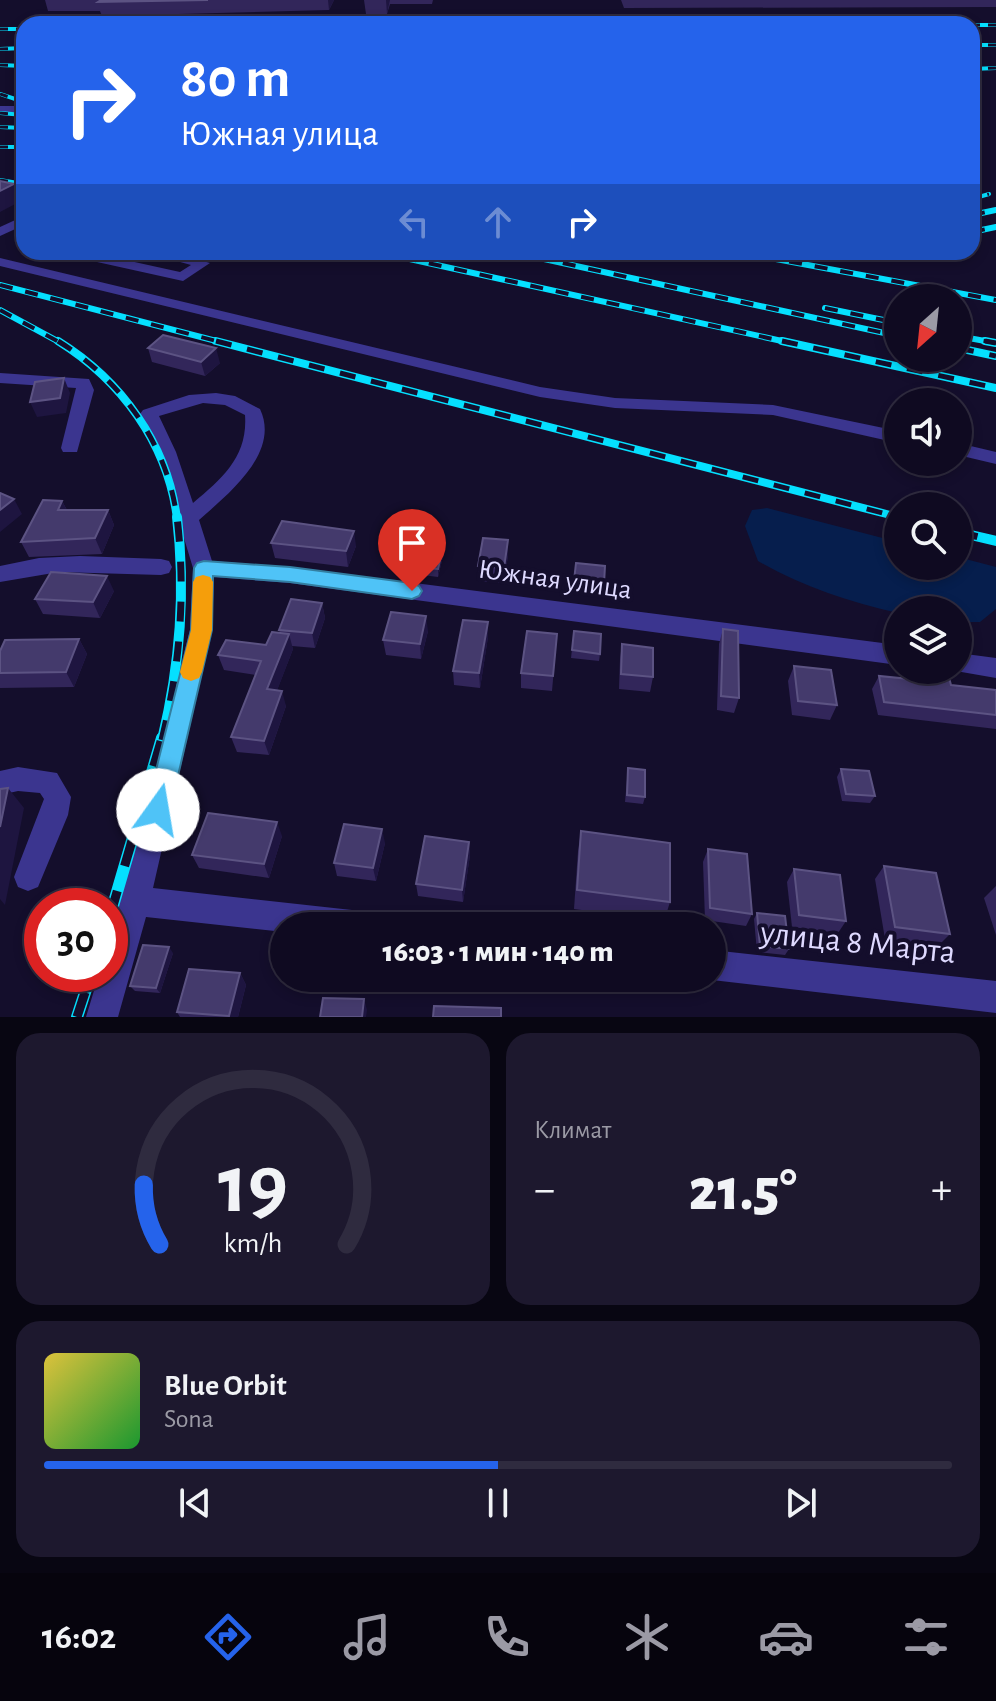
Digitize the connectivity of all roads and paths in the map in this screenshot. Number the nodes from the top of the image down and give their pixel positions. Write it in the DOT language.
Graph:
graph roads {
  1 [pos="106,260"];
  2 [pos="189,260"];
  3 [pos="0,262"];
  4 [pos="0,378"];
  5 [pos="884,434"];
  6 [pos="70,448"];
  7 [pos="972,452"];
  8 [pos="996,458"];
  9 [pos="190,516"];
  10 [pos="161,567"];
  11 [pos="204,568"];
  12 [pos="0,574"];
  13 [pos="884,653"];
  14 [pos="972,665"];
  15 [pos="996,668"];
  16 [pos="0,783"];
  17 [pos="28,877"];
  18 [pos="136,901"];
  19 [pos="270,916"];
  20 [pos="726,967"];
  21 [pos="996,997"];
  22 [pos="102,1017"];
  1 -- 2 [label="street"];
  3 -- 5 [label="street"];
  4 -- 6 [label="street"];
  7 -- 8 [label="street"];
  9 -- 9 [label="street"];
  9 -- 11 [label="street"];
  10 -- 12 [label="street"];
  11 -- 13 [label="street, Южная улица"];
  11 -- 18 [label="street"];
  14 -- 15 [label="street"];
  16 -- 17 [label="street"];
  18 -- 19 [label="street"];
  18 -- 22 [label="street"];
  20 -- 21 [label="street, улица 8 Марта"];
}
